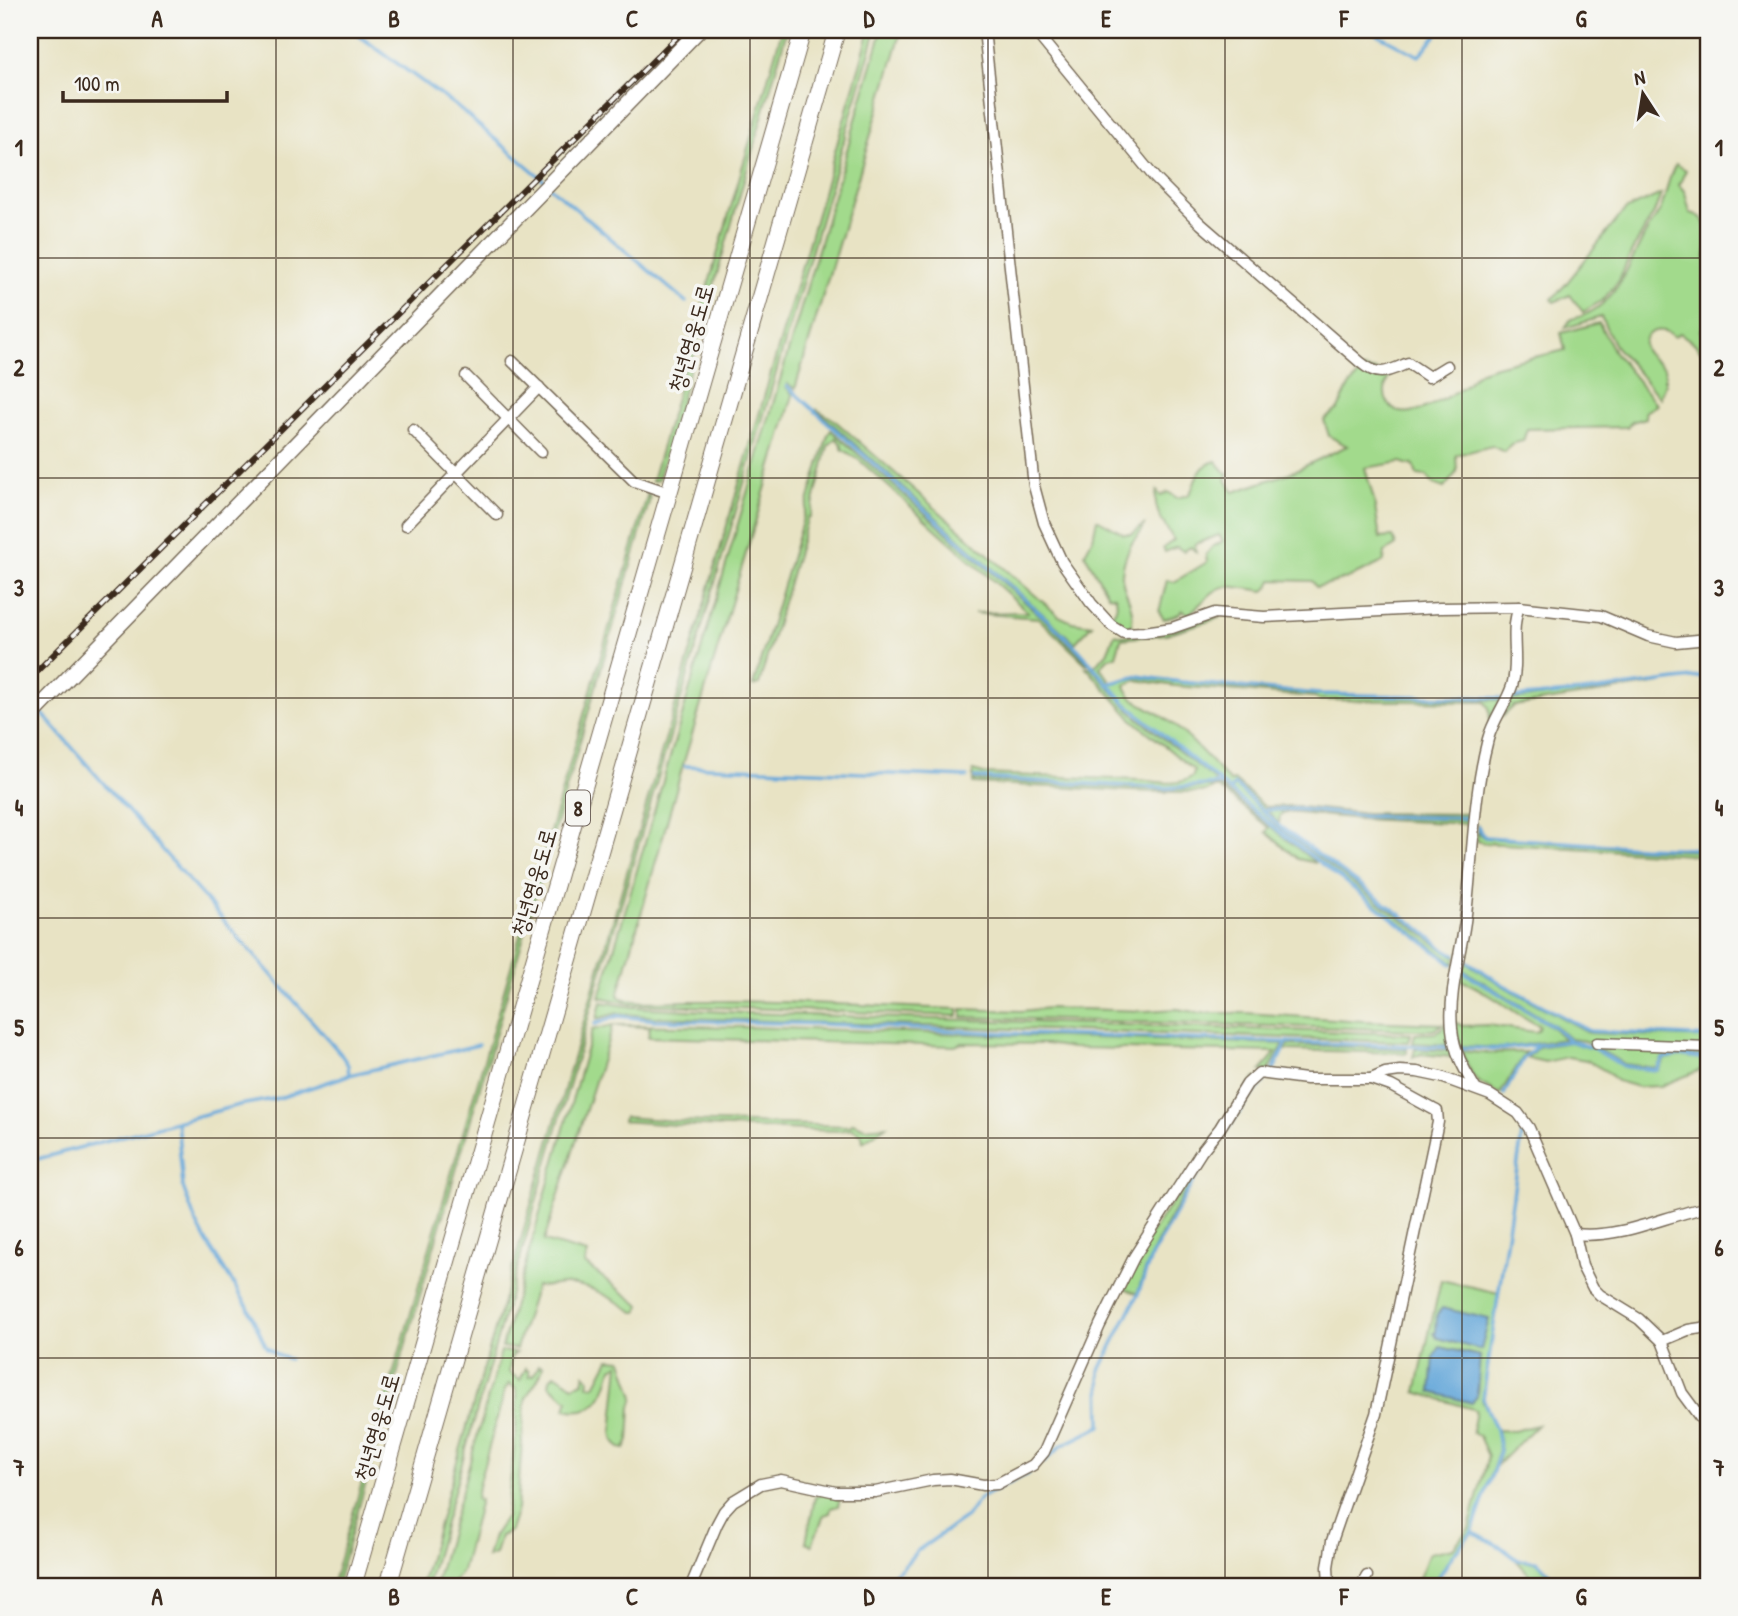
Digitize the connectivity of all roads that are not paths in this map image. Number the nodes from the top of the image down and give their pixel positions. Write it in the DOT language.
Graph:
graph roads {
  1 [pos="699,30"];
  2 [pos="803,30"];
  3 [pos="837,30"];
  4 [pos="984,30"];
  5 [pos="1034,30"];
  6 [pos="512,360"];
  7 [pos="1447,366"];
  8 [pos="466,376"];
  9 [pos="539,387"];
  10 [pos="508,418"];
  11 [pos="413,430"];
  12 [pos="541,452"];
  13 [pos="455,473"];
  14 [pos="669,493"];
  15 [pos="497,514"];
  16 [pos="405,525"];
  17 [pos="1519,607"];
  18 [pos="1708,639"];
  19 [pos="35,712"];
  20 [pos="1597,1043"];
  21 [pos="1708,1047"];
  22 [pos="1371,1079"];
  23 [pos="1475,1088"];
  24 [pos="1708,1207"];
  25 [pos="1575,1234"];
  26 [pos="1708,1327"];
  27 [pos="1662,1341"];
  28 [pos="1708,1428"];
  29 [pos="353,1586"];
  30 [pos="388,1586"];
  31 [pos="691,1586"];
  32 [pos="1329,1586"];
  1 -- 19 [label="main road"];
  2 -- 14 [label="highway, 청년영웅도로 / 8"];
  3 -- 30 [label="highway, 8"];
  4 -- 17 [label="street"];
  5 -- 7 [label="street"];
  6 -- 9 [label="street"];
  8 -- 10 [label="street"];
  9 -- 10 [label="street"];
  9 -- 14 [label="street"];
  10 -- 12 [label="street"];
  10 -- 13 [label="street"];
  11 -- 13 [label="street"];
  13 -- 15 [label="street"];
  13 -- 16 [label="street"];
  14 -- 29 [label="highway, 청년영웅도로 / 8"];
  17 -- 18 [label="street"];
  17 -- 23 [label="street"];
  20 -- 21 [label="street"];
  22 -- 23 [label="street"];
  22 -- 31 [label="street"];
  22 -- 32 [label="street"];
  23 -- 25 [label="street"];
  24 -- 25 [label="street"];
  25 -- 27 [label="street"];
  26 -- 27 [label="street"];
  27 -- 28 [label="street"];
}
